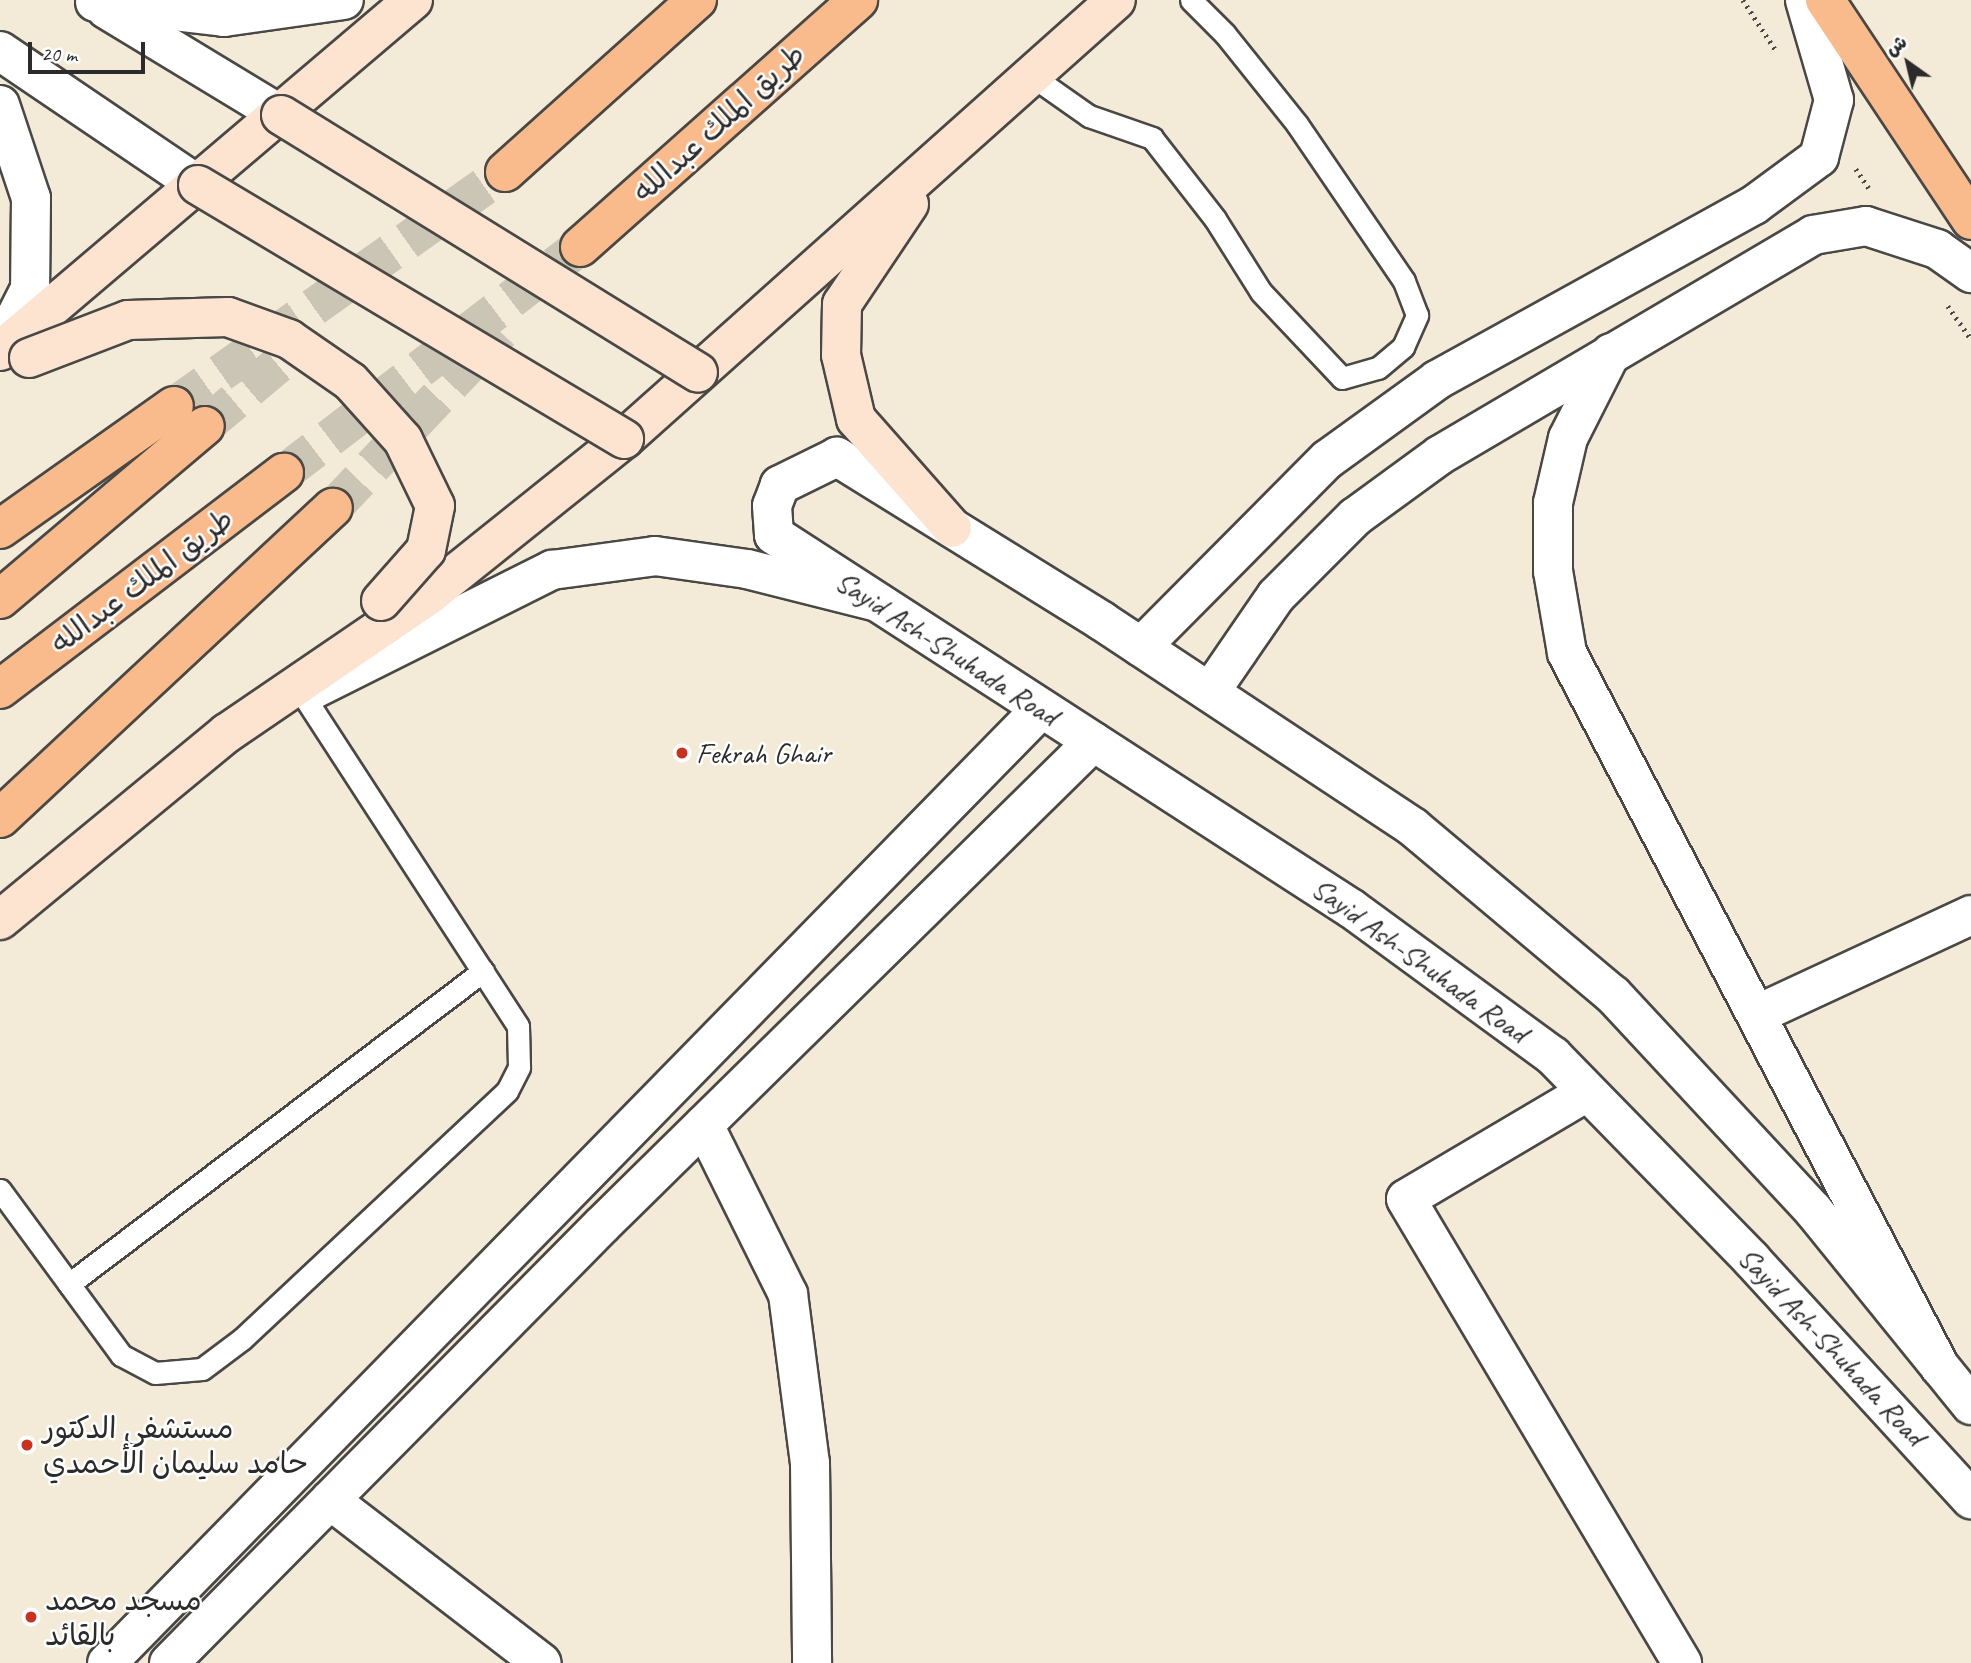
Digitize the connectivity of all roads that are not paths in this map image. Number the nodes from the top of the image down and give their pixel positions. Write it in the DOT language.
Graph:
graph roads {
  1 [pos="344,0"];
  2 [pos="413,0"];
  3 [pos="697,0"];
  4 [pos="858,0"];
  5 [pos="1078,0"];
  6 [pos="1116,0"];
  7 [pos="1191,0"];
  8 [pos="1805,0"];
  9 [pos="1825,0"];
  10 [pos="93,1"];
  11 [pos="0,51"];
  12 [pos="1032,76"];
  13 [pos="0,105"];
  14 [pos="281,115"];
  15 [pos="937,164"];
  16 [pos="505,172"];
  17 [pos="198,185"];
  18 [pos="1971,220"];
  19 [pos="580,247"];
  20 [pos="1971,273"];
  21 [pos="1611,353"];
  22 [pos="7,358"];
  23 [pos="698,373"];
  24 [pos="624,439"];
  25 [pos="284,473"];
  26 [pos="333,508"];
  27 [pos="952,528"];
  28 [pos="0,529"];
  29 [pos="0,599"];
  30 [pos="877,602"];
  31 [pos="1141,647"];
  32 [pos="0,689"];
  33 [pos="1210,692"];
  34 [pos="303,695"];
  35 [pos="1040,710"];
  36 [pos="227,733"];
  37 [pos="1093,742"];
  38 [pos="0,818"];
  39 [pos="1971,915"];
  40 [pos="0,920"];
  41 [pos="483,971"];
  42 [pos="1758,1014"];
  43 [pos="1587,1092"];
  44 [pos="704,1125"];
  45 [pos="0,1190"];
  46 [pos="69,1284"];
  47 [pos="1940,1367"];
  48 [pos="1971,1405"];
  49 [pos="1971,1499"];
  50 [pos="330,1500"];
  51 [pos="107,1663"];
  52 [pos="169,1663"];
  53 [pos="542,1663"];
  54 [pos="812,1663"];
  55 [pos="1682,1663"];
  1 -- 10 [label="street"];
  2 -- 14 [label="main road"];
  3 -- 16 [label="main road"];
  4 -- 19 [label="main road, طريق الملك عبدالله"];
  5 -- 15 [label="main road"];
  6 -- 12 [label="main road"];
  7 -- 12 [label="lane"];
  8 -- 31 [label="street"];
  9 -- 18 [label="main road"];
  10 -- 14 [label="street"];
  11 -- 17 [label="street"];
  12 -- 15 [label="main road"];
  13 -- 22 [label="street"];
  14 -- 17 [label="main road"];
  14 -- 23 [label="main road, bridge"];
  15 -- 23 [label="main road"];
  15 -- 27 [label="main road"];
  17 -- 22 [label="main road"];
  17 -- 24 [label="main road, bridge"];
  20 -- 21 [label="street"];
  21 -- 33 [label="street"];
  21 -- 42 [label="street"];
  22 -- 36 [label="main road, bridge"];
  23 -- 24 [label="main road"];
  24 -- 36 [label="main road"];
  25 -- 32 [label="main road, طريق الملك عبدالله"];
  26 -- 38 [label="main road"];
  27 -- 30 [label="street, Sayid Ash-Shuhada Road"];
  27 -- 31 [label="street, Sayid Ash-Shuhada Road"];
  28 -- 29 [label="main road"];
  30 -- 34 [label="street"];
  30 -- 35 [label="street, Sayid Ash-Shuhada Road"];
  31 -- 33 [label="street, Sayid Ash-Shuhada Road"];
  33 -- 47 [label="street, Sayid Ash-Shuhada Road"];
  34 -- 36 [label="street"];
  34 -- 41 [label="lane"];
  35 -- 37 [label="street, Sayid Ash-Shuhada Road"];
  35 -- 51 [label="street"];
  36 -- 40 [label="main road"];
  37 -- 43 [label="street, Sayid Ash-Shuhada Road"];
  37 -- 44 [label="street"];
  39 -- 42 [label="street"];
  41 -- 46 [label="lane"];
  41 -- 46 [label="lane"];
  42 -- 47 [label="street"];
  43 -- 49 [label="street, Sayid Ash-Shuhada Road"];
  43 -- 55 [label="street"];
  44 -- 50 [label="street"];
  44 -- 54 [label="street"];
  45 -- 46 [label="lane"];
  47 -- 48 [label="street, Sayid Ash-Shuhada Road"];
  50 -- 52 [label="street"];
  50 -- 53 [label="street"];
}
